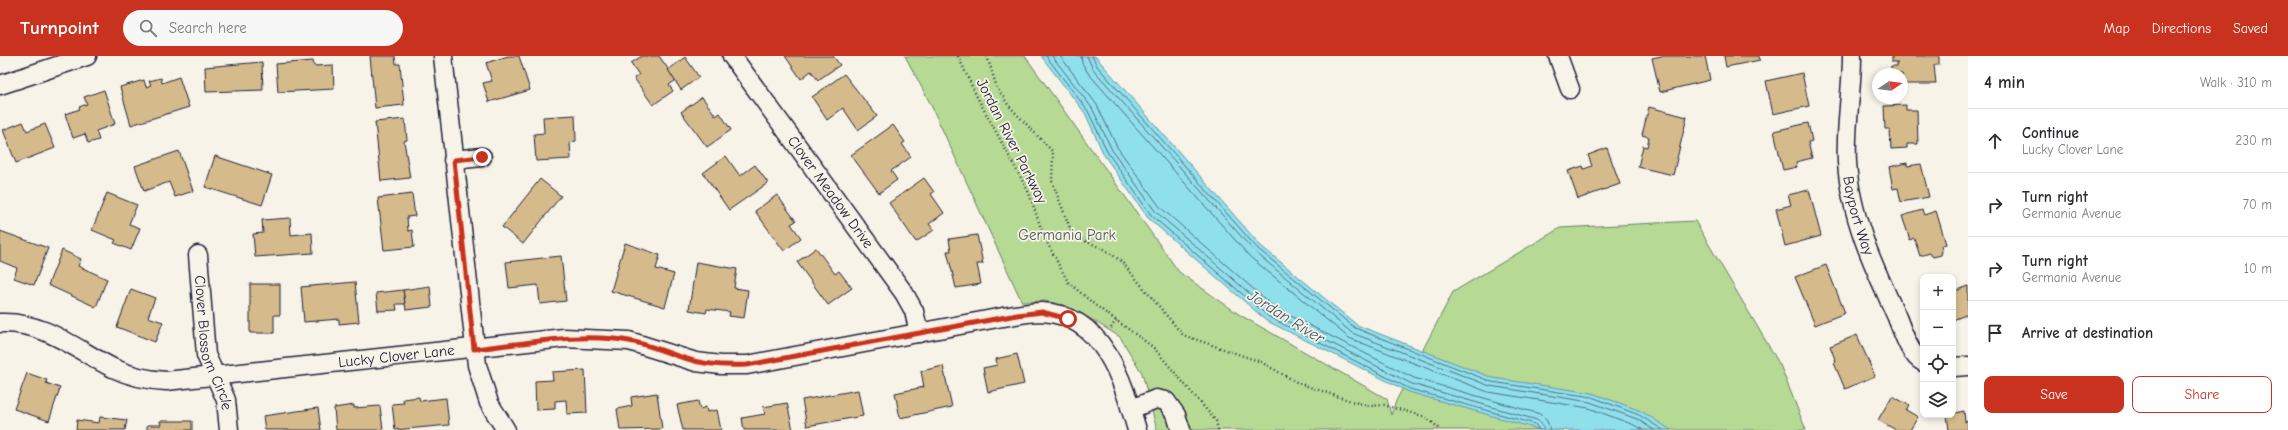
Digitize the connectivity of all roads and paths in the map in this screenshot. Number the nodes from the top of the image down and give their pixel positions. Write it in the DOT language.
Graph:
graph roads {
  1 [pos="87,56"];
  2 [pos="443,56"];
  3 [pos="732,56"];
  4 [pos="958,56"];
  5 [pos="987,56"];
  6 [pos="1558,56"];
  7 [pos="1852,56"];
  8 [pos="0,84"];
  9 [pos="1570,89"];
  10 [pos="482,157"];
  11 [pos="454,160"];
  12 [pos="198,255"];
  13 [pos="0,323"];
  14 [pos="920,333"];
  15 [pos="474,349"];
  16 [pos="1920,359"];
  17 [pos="1968,366"];
  18 [pos="1956,367"];
  19 [pos="216,376"];
  20 [pos="1131,409"];
  21 [pos="229,430"];
  22 [pos="506,430"];
  23 [pos="1138,430"];
  24 [pos="1181,430"];
  25 [pos="1218,430"];
  26 [pos="1441,430"];
  1 -- 8 [label="street"];
  2 -- 11 [label="street"];
  3 -- 14 [label="street, Clover Meadow Drive"];
  4 -- 25 [label="path, Jordan River Parkway"];
  5 -- 26 [label="path"];
  6 -- 9 [label="street"];
  7 -- 16 [label="street, Bayport Way"];
  10 -- 11 [label="street"];
  11 -- 15 [label="street"];
  12 -- 19 [label="street, Clover Blossom Circle"];
  13 -- 19 [label="street, Lucky Clover Lane"];
  14 -- 15 [label="street, Lucky Clover Lane"];
  14 -- 20 [label="street, Lucky Clover Lane"];
  15 -- 19 [label="street, Lucky Clover Lane"];
  15 -- 22 [label="street"];
  17 -- 18 [label="street"];
  19 -- 21 [label="street, Clover Blossom Circle"];
  20 -- 23 [label="street, Lucky Clover Lane"];
  20 -- 24 [label="street"];
}
